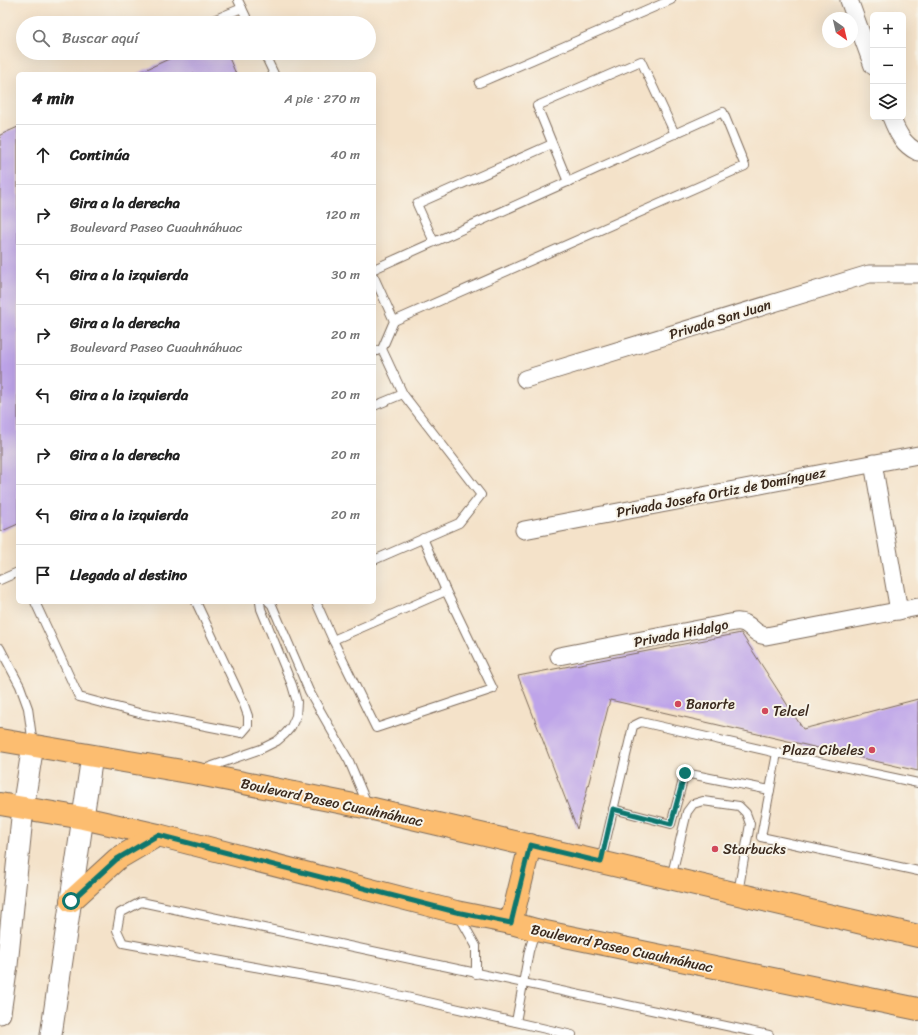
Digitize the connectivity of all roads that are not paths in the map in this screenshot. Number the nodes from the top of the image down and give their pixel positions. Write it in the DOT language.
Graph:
graph roads {
  1 [pos="238,0"];
  2 [pos="671,0"];
  3 [pos="849,0"];
  4 [pos="242,8"];
  5 [pos="223,16"];
  6 [pos="246,16"];
  7 [pos="870,58"];
  8 [pos="267,60"];
  9 [pos="273,72"];
  10 [pos="479,83"];
  11 [pos="892,120"];
  12 [pos="675,134"];
  13 [pos="552,144"];
  14 [pos="918,152"];
  15 [pos="568,182"];
  16 [pos="434,242"];
  17 [pos="376,268"];
  18 [pos="918,274"];
  19 [pos="376,281"];
  20 [pos="394,321"];
  21 [pos="378,351"];
  22 [pos="524,379"];
  23 [pos="402,394"];
  24 [pos="376,405"];
  25 [pos="918,455"];
  26 [pos="873,463"];
  27 [pos="524,530"];
  28 [pos="424,538"];
  29 [pos="376,559"];
  30 [pos="16,573"];
  31 [pos="0,580"];
  32 [pos="446,591"];
  33 [pos="36,604"];
  34 [pos="197,604"];
  35 [pos="273,604"];
  36 [pos="317,604"];
  37 [pos="260,605"];
  38 [pos="918,607"];
  39 [pos="899,611"];
  40 [pos="333,640"];
  41 [pos="0,648"];
  42 [pos="559,656"];
  43 [pos="0,740"];
  44 [pos="33,745"];
  45 [pos="777,753"];
  46 [pos="92,756"];
  47 [pos="194,773"];
  48 [pos="918,783"];
  49 [pos="770,790"];
  50 [pos="0,804"];
  51 [pos="23,808"];
  52 [pos="369,808"];
  53 [pos="613,809"];
  54 [pos="83,818"];
  55 [pos="158,835"];
  56 [pos="530,845"];
  57 [pos="601,862"];
  58 [pos="918,871"];
  59 [pos="671,878"];
  60 [pos="738,894"];
  61 [pos="71,901"];
  62 [pos="456,912"];
  63 [pos="511,923"];
  64 [pos="536,930"];
  65 [pos="918,936"];
  66 [pos="3,965"];
  67 [pos="476,974"];
  68 [pos="523,983"];
  69 [pos="918,1009"];
  70 [pos="0,1013"];
  71 [pos="516,1022"];
  72 [pos="51,1035"];
  73 [pos="572,1035"];
  74 [pos="769,1035"];
  1 -- 4 [label="lane"];
  2 -- 10 [label="lane"];
  3 -- 7 [label="street"];
  4 -- 5 [label="lane"];
  4 -- 6 [label="lane"];
  8 -- 9 [label="lane"];
  11 -- 14 [label="street"];
  12 -- 13 [label="lane"];
  12 -- 15 [label="lane"];
  12 -- 20 [label="lane"];
  13 -- 15 [label="lane"];
  13 -- 16 [label="lane"];
  15 -- 16 [label="lane"];
  16 -- 17 [label="lane"];
  18 -- 22 [label="street, Privada San Juan"];
  19 -- 20 [label="lane"];
  20 -- 21 [label="lane"];
  21 -- 23 [label="lane"];
  23 -- 24 [label="lane"];
  23 -- 28 [label="lane"];
  25 -- 26 [label="street, Privada Josefa Ortiz de Domínguez"];
  26 -- 27 [label="street, Privada Josefa Ortiz de Domínguez"];
  26 -- 39 [label="street"];
  28 -- 29 [label="lane"];
  28 -- 32 [label="lane"];
  30 -- 31 [label="lane"];
  32 -- 40 [label="lane"];
  32 -- 40 [label="lane"];
  33 -- 34 [label="lane"];
  35 -- 52 [label="lane"];
  36 -- 40 [label="lane"];
  37 -- 47 [label="lane"];
  38 -- 39 [label="street, Privada Hidalgo"];
  39 -- 42 [label="street, Privada Hidalgo"];
  41 -- 44 [label="lane"];
  43 -- 44 [label="main road, Boulevard Paseo Cuauhnáhuac"];
  44 -- 46 [label="main road, Boulevard Paseo Cuauhnáhuac"];
  44 -- 51 [label="street"];
  45 -- 48 [label="lane"];
  45 -- 49 [label="lane"];
  45 -- 53 [label="lane"];
  46 -- 47 [label="main road, Boulevard Paseo Cuauhnáhuac"];
  46 -- 54 [label="street"];
  47 -- 52 [label="main road, Boulevard Paseo Cuauhnáhuac"];
  49 -- 53 [label="lane"];
  49 -- 58 [label="lane"];
  50 -- 51 [label="main road, Boulevard Paseo Cuauhnáhuac"];
  51 -- 54 [label="main road, Boulevard Paseo Cuauhnáhuac"];
  51 -- 66 [label="street"];
  52 -- 56 [label="main road, Boulevard Paseo Cuauhnáhuac"];
  53 -- 57 [label="lane"];
  54 -- 55 [label="main road, Boulevard Paseo Cuauhnáhuac"];
  54 -- 61 [label="street"];
  55 -- 61 [label="main road"];
  55 -- 62 [label="main road, Boulevard Paseo Cuauhnáhuac"];
  56 -- 57 [label="main road, Boulevard Paseo Cuauhnáhuac"];
  56 -- 63 [label="main road"];
  57 -- 59 [label="main road, Boulevard Paseo Cuauhnáhuac"];
  59 -- 60 [label="main road, Boulevard Paseo Cuauhnáhuac"];
  59 -- 60 [label="lane"];
  60 -- 65 [label="main road, Boulevard Paseo Cuauhnáhuac"];
  61 -- 72 [label="street"];
  62 -- 63 [label="main road, Boulevard Paseo Cuauhnáhuac"];
  62 -- 67 [label="lane"];
  63 -- 64 [label="main road, Boulevard Paseo Cuauhnáhuac"];
  64 -- 68 [label="lane"];
  64 -- 69 [label="main road, Boulevard Paseo Cuauhnáhuac"];
  66 -- 70 [label="street"];
  67 -- 68 [label="lane"];
  67 -- 71 [label="lane"];
  68 -- 71 [label="lane"];
  68 -- 74 [label="lane"];
  71 -- 73 [label="lane"];
}
